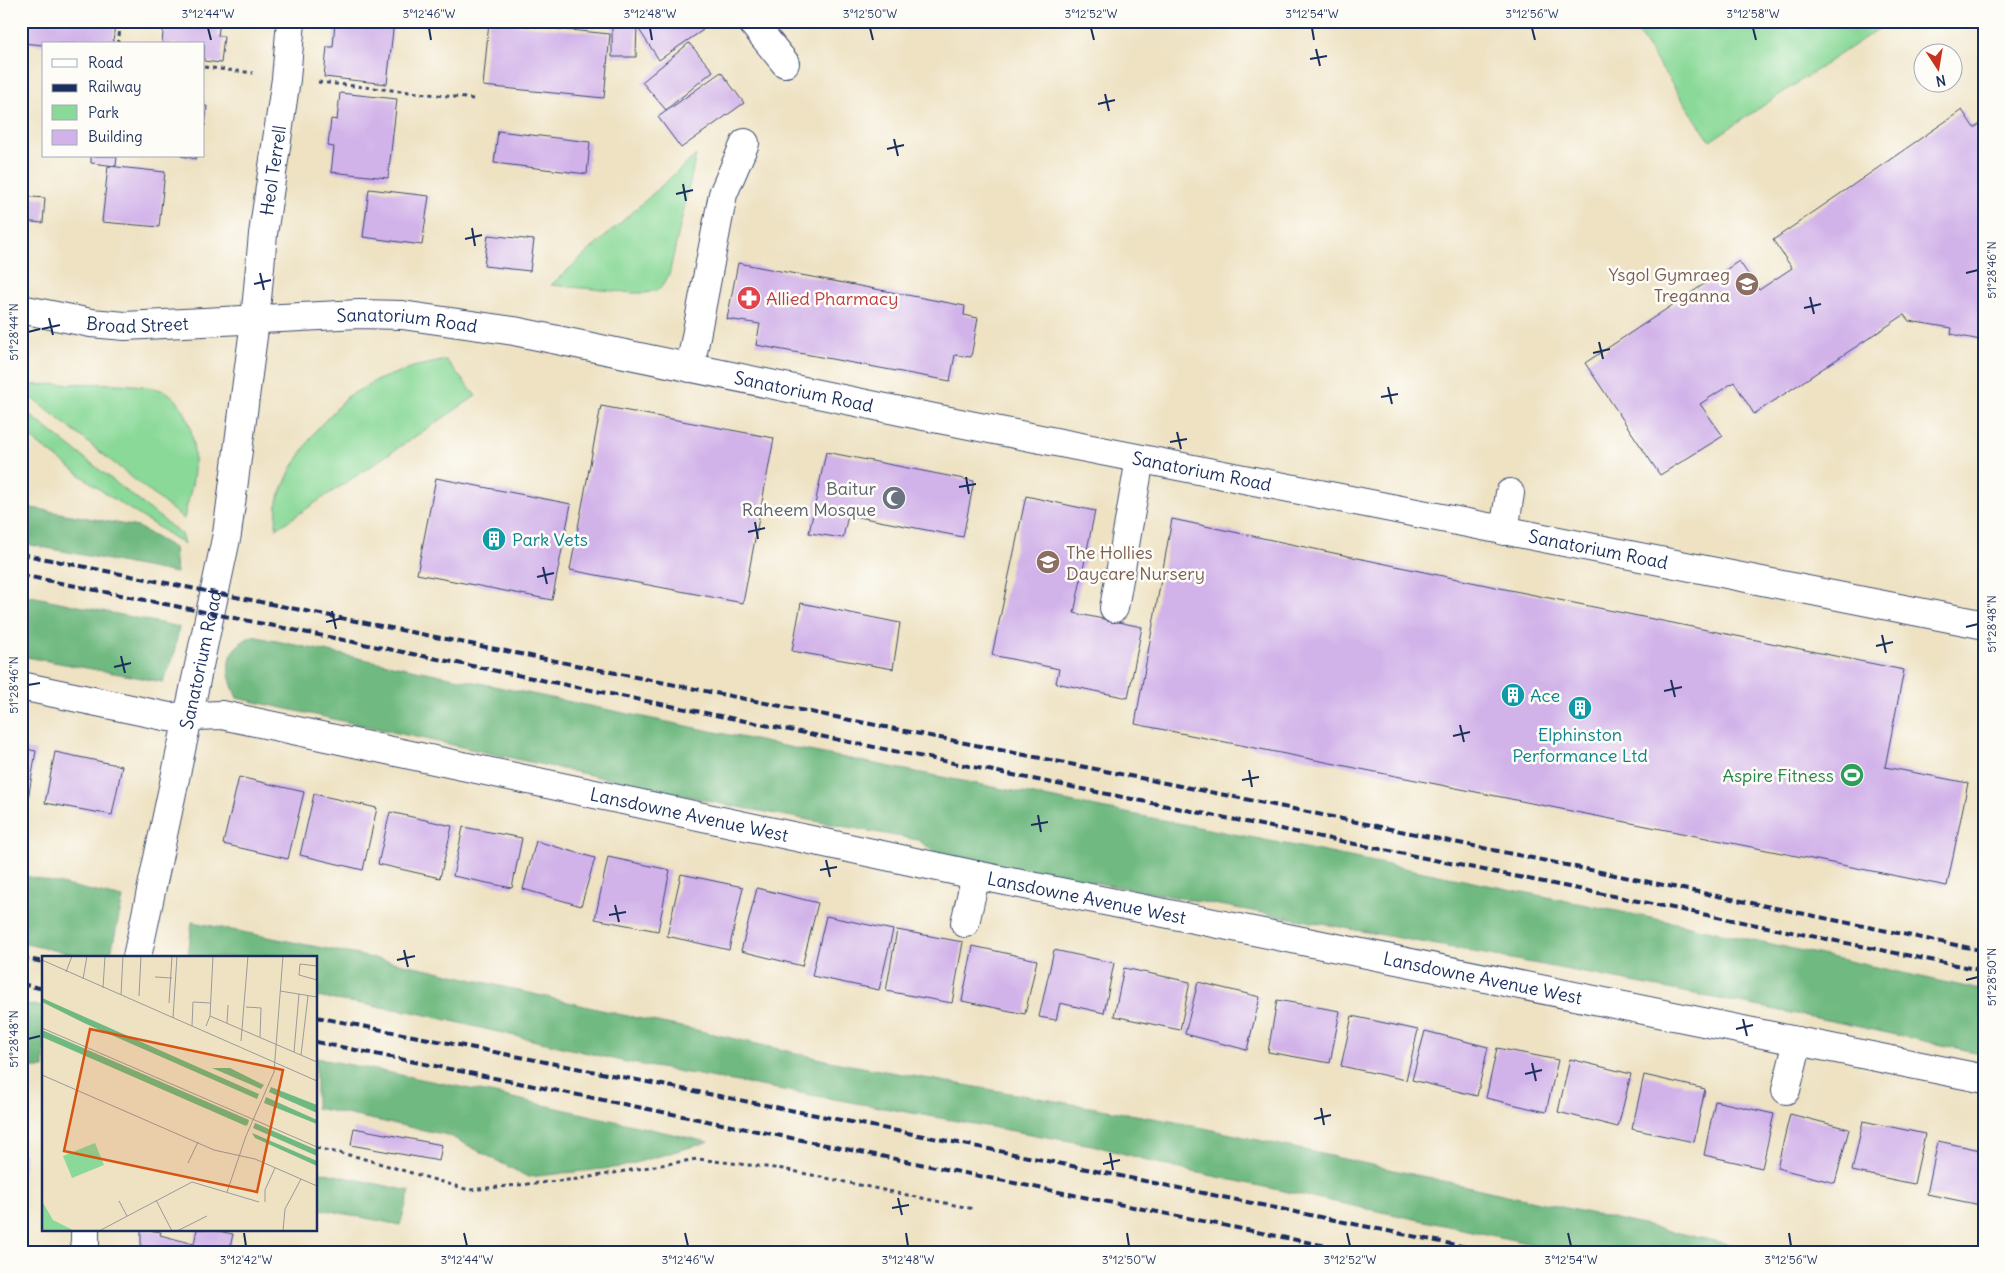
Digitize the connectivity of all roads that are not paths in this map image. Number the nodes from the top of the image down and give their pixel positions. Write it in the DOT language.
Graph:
graph roads {
  1 [pos="291,21"];
  2 [pos="751,21"];
  3 [pos="785,63"];
  4 [pos="745,143"];
  5 [pos="21,309"];
  6 [pos="255,321"];
  7 [pos="690,368"];
  8 [pos="1140,458"];
  9 [pos="1510,493"];
  10 [pos="1504,531"];
  11 [pos="1114,608"];
  12 [pos="1985,625"];
  13 [pos="21,686"];
  14 [pos="188,716"];
  15 [pos="976,875"];
  16 [pos="965,923"];
  17 [pos="137,956"];
  18 [pos="1798,1041"];
  19 [pos="1985,1079"];
  20 [pos="1786,1090"];
  21 [pos="85,1230"];
  22 [pos="85,1252"];
  1 -- 6 [label="street, Heol Terrell"];
  2 -- 3 [label="street"];
  4 -- 7 [label="street"];
  5 -- 6 [label="street, Broad Street"];
  6 -- 7 [label="street, Sanatorium Road"];
  6 -- 14 [label="street, Sanatorium Road"];
  7 -- 8 [label="street, Sanatorium Road"];
  8 -- 10 [label="street, Sanatorium Road"];
  8 -- 11 [label="street"];
  9 -- 10 [label="street"];
  10 -- 12 [label="street, Sanatorium Road"];
  13 -- 14 [label="street, Lansdowne Avenue West"];
  14 -- 15 [label="street, Lansdowne Avenue West"];
  14 -- 17 [label="street, Sanatorium Road"];
  15 -- 16 [label="street"];
  15 -- 18 [label="street, Lansdowne Avenue West"];
  18 -- 19 [label="street, Lansdowne Avenue West"];
  18 -- 20 [label="street"];
  21 -- 22 [label="street"];
}
